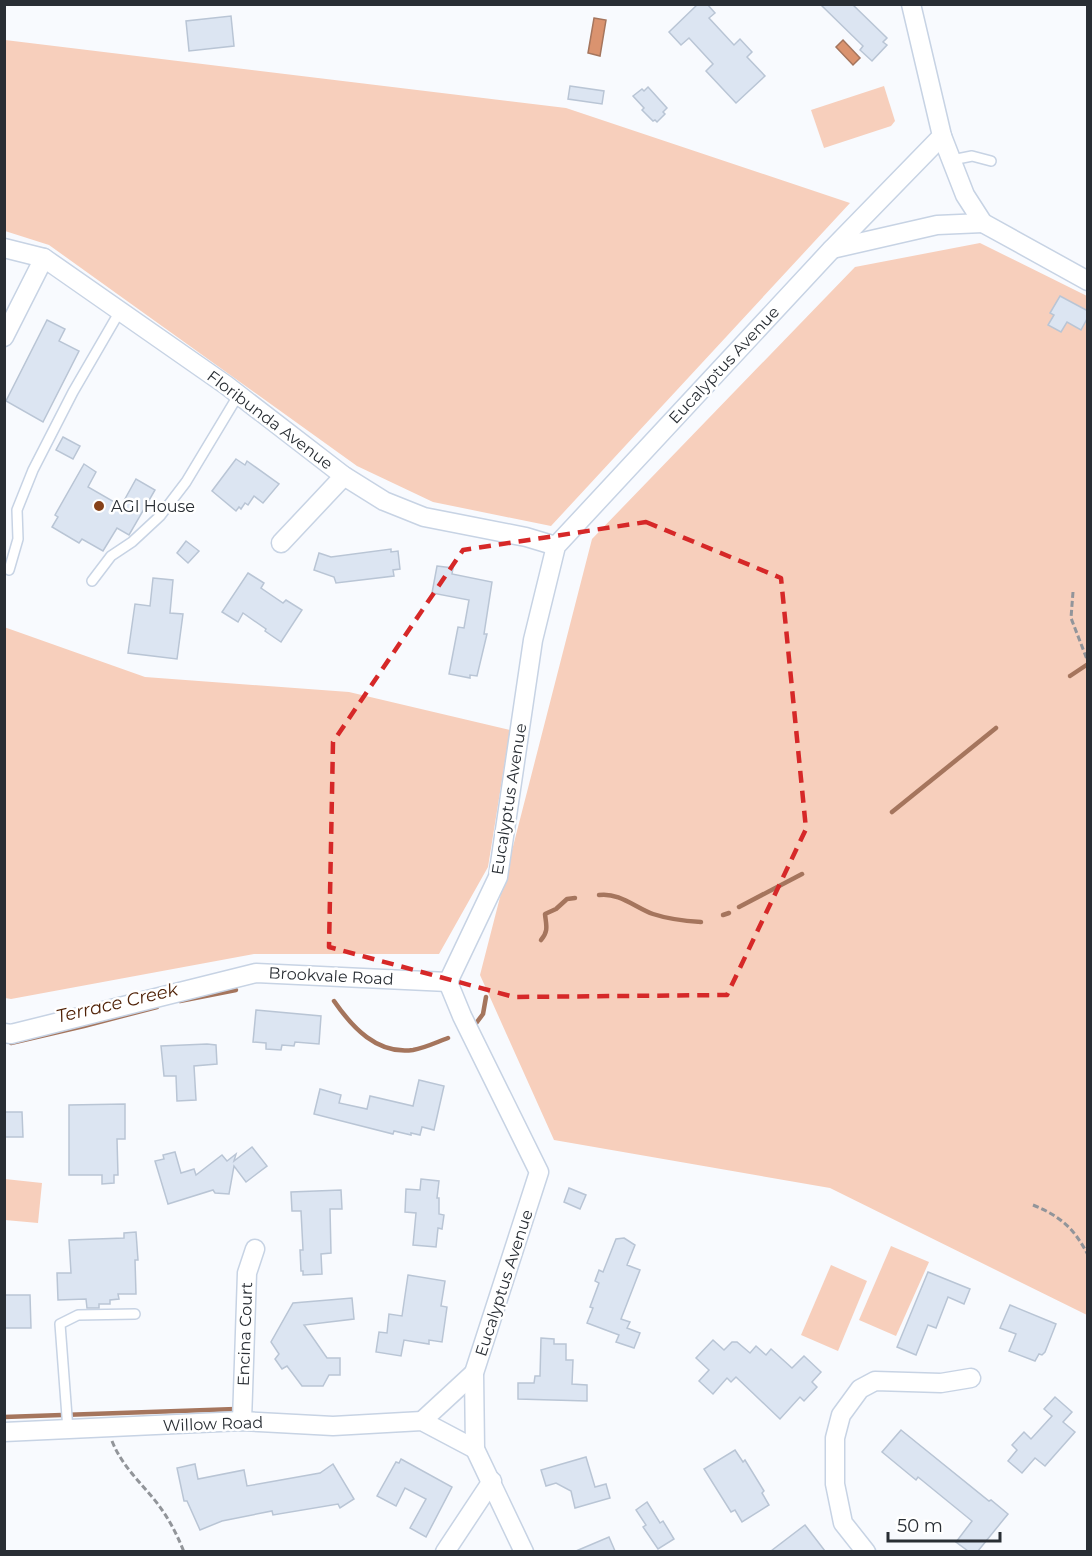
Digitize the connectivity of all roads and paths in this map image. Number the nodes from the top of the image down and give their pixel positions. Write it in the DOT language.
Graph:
graph roads {
  1 [pos="911,4"];
  2 [pos="942,136"];
  3 [pos="952,160"];
  4 [pos="992,161"];
  5 [pos="983,223"];
  6 [pos="4,248"];
  7 [pos="832,249"];
  8 [pos="44,258"];
  9 [pos="1088,281"];
  10 [pos="120,311"];
  11 [pos="4,337"];
  12 [pos="238,394"];
  13 [pos="344,476"];
  14 [pos="280,543"];
  15 [pos="556,546"];
  16 [pos="9,570"];
  17 [pos="92,581"];
  18 [pos="1073,592"];
  19 [pos="1088,662"];
  20 [pos="448,982"];
  21 [pos="4,1033"];
  22 [pos="1033,1204"];
  23 [pos="255,1249"];
  24 [pos="1088,1255"];
  25 [pos="135,1314"];
  26 [pos="474,1373"];
  27 [pos="971,1378"];
  28 [pos="242,1421"];
  29 [pos="422,1421"];
  30 [pos="68,1427"];
  31 [pos="107,1428"];
  32 [pos="4,1432"];
  33 [pos="475,1449"];
  34 [pos="492,1481"];
  35 [pos="184,1551"];
  36 [pos="445,1551"];
  37 [pos="524,1551"];
  38 [pos="866,1551"];
  1 -- 2 [label="street"];
  2 -- 3 [label="street"];
  2 -- 7 [label="street, Eucalyptus Avenue"];
  3 -- 4 [label="lane"];
  3 -- 5 [label="street"];
  5 -- 7 [label="street"];
  5 -- 9 [label="street"];
  6 -- 8 [label="street, Floribunda Avenue"];
  7 -- 15 [label="street, Eucalyptus Avenue"];
  8 -- 10 [label="street, Floribunda Avenue"];
  8 -- 11 [label="street"];
  10 -- 12 [label="street, Floribunda Avenue"];
  10 -- 16 [label="lane"];
  12 -- 13 [label="street, Floribunda Avenue"];
  12 -- 17 [label="lane"];
  13 -- 14 [label="street"];
  13 -- 15 [label="street, Floribunda Avenue"];
  15 -- 20 [label="street, Eucalyptus Avenue"];
  18 -- 19 [label="path"];
  20 -- 21 [label="street, Brookvale Road"];
  20 -- 26 [label="street, Eucalyptus Avenue"];
  22 -- 24 [label="path"];
  23 -- 28 [label="street, Encina Court"];
  25 -- 30 [label="lane"];
  26 -- 29 [label="street"];
  26 -- 33 [label="street, Eucalyptus Avenue"];
  27 -- 38 [label="street"];
  28 -- 29 [label="street, Willow Road"];
  28 -- 31 [label="street, Willow Road"];
  29 -- 33 [label="street"];
  30 -- 31 [label="street, Willow Road"];
  30 -- 32 [label="street, Willow Road"];
  31 -- 35 [label="path"];
  33 -- 34 [label="street, Eucalyptus Avenue"];
  34 -- 36 [label="street"];
  34 -- 37 [label="street, Eucalyptus Avenue"];
}
